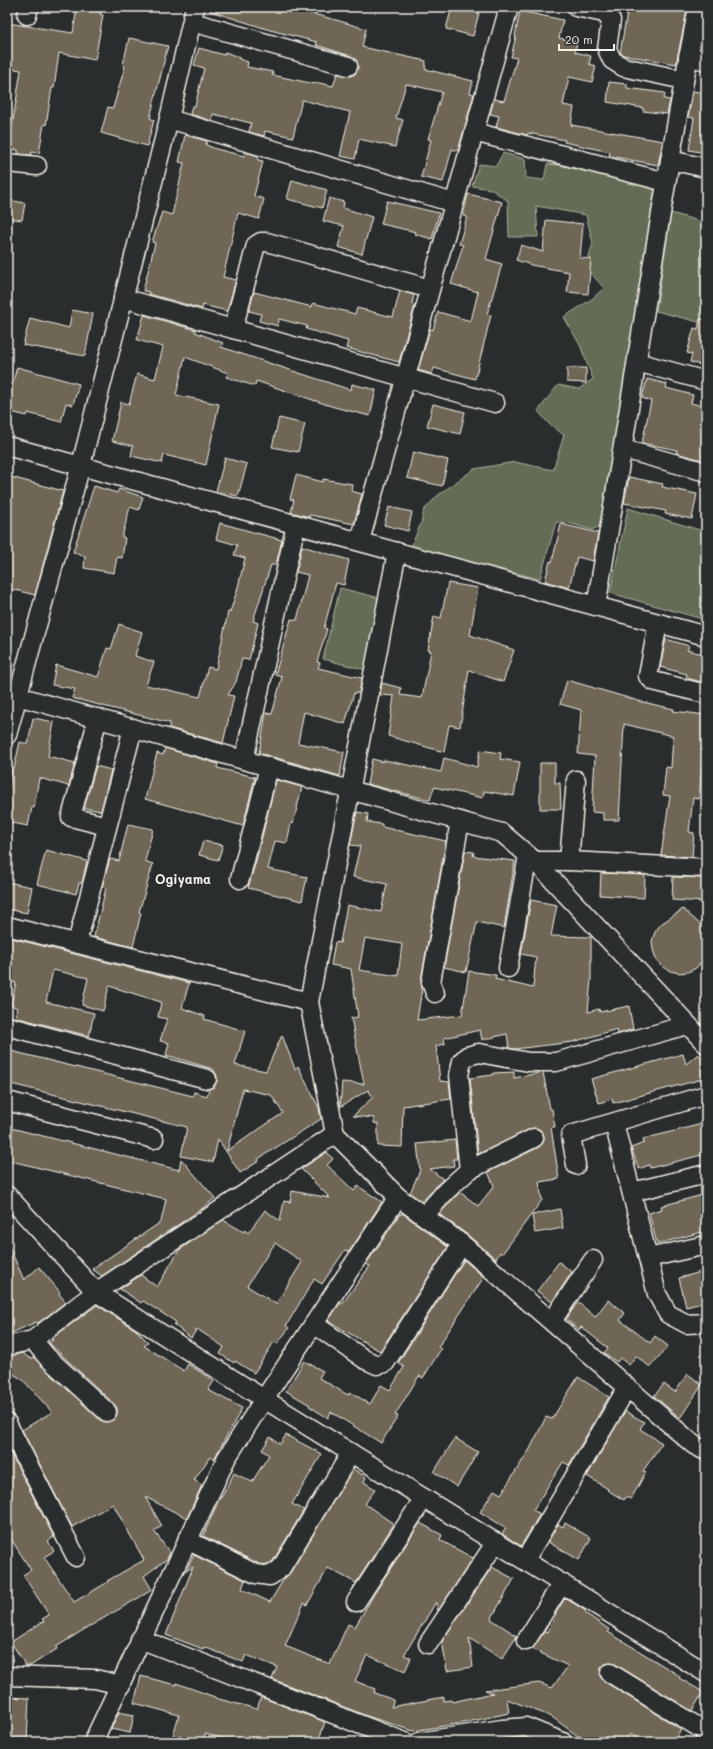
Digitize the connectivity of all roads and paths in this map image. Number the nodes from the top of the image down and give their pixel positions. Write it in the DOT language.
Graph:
graph roads {
  1 [pos="509,7"];
  2 [pos="576,7"];
  3 [pos="698,7"];
  4 [pos="193,14"];
  5 [pos="688,56"];
  6 [pos="706,61"];
  7 [pos="348,66"];
  8 [pos="684,80"];
  9 [pos="169,119"];
  10 [pos="474,132"];
  11 [pos="670,160"];
  12 [pos="7,163"];
  13 [pos="37,166"];
  14 [pos="706,168"];
  15 [pos="666,182"];
  16 [pos="454,203"];
  17 [pos="430,290"];
  18 [pos="123,298"];
  19 [pos="233,329"];
  20 [pos="637,362"];
  21 [pos="406,378"];
  22 [pos="706,381"];
  23 [pos="495,403"];
  24 [pos="7,446"];
  25 [pos="624,449"];
  26 [pos="81,465"];
  27 [pos="706,472"];
  28 [pos="296,524"];
  29 [pos="360,541"];
  30 [pos="397,552"];
  31 [pos="596,606"];
  32 [pos="658,623"];
  33 [pos="706,636"];
  34 [pos="13,694"];
  35 [pos="706,694"];
  36 [pos="98,718"];
  37 [pos="133,728"];
  38 [pos="7,735"];
  39 [pos="244,760"];
  40 [pos="269,767"];
  41 [pos="576,780"];
  42 [pos="350,790"];
  43 [pos="460,821"];
  44 [pos="107,826"];
  45 [pos="532,858"];
  46 [pos="569,861"];
  47 [pos="706,868"];
  48 [pos="240,880"];
  49 [pos="7,926"];
  50 [pos="77,943"];
  51 [pos="508,968"];
  52 [pos="435,993"];
  53 [pos="309,1002"];
  54 [pos="688,1025"];
  55 [pos="7,1026"];
  56 [pos="706,1044"];
  57 [pos="207,1079"];
  58 [pos="706,1096"];
  59 [pos="7,1101"];
  60 [pos="614,1123"];
  61 [pos="335,1134"];
  62 [pos="534,1138"];
  63 [pos="154,1139"];
  64 [pos="576,1165"];
  65 [pos="469,1170"];
  66 [pos="706,1174"];
  67 [pos="632,1192"];
  68 [pos="7,1195"];
  69 [pos="398,1197"];
  70 [pos="424,1216"];
  71 [pos="462,1244"];
  72 [pos="706,1245"];
  73 [pos="648,1258"];
  74 [pos="593,1260"];
  75 [pos="96,1292"];
  76 [pos="552,1321"];
  77 [pos="706,1323"];
  78 [pos="314,1324"];
  79 [pos="32,1340"];
  80 [pos="7,1346"];
  81 [pos="627,1388"];
  82 [pos="264,1399"];
  83 [pos="107,1412"];
  84 [pos="7,1423"];
  85 [pos="706,1451"];
  86 [pos="351,1453"];
  87 [pos="424,1498"];
  88 [pos="187,1540"];
  89 [pos="496,1542"];
  90 [pos="76,1557"];
  91 [pos="526,1560"];
  92 [pos="562,1583"];
  93 [pos="356,1602"];
  94 [pos="140,1639"];
  95 [pos="526,1641"];
  96 [pos="428,1644"];
  97 [pos="610,1673"];
  98 [pos="706,1673"];
  99 [pos="7,1676"];
  100 [pos="121,1686"];
  101 [pos="702,1732"];
  102 [pos="93,1742"];
  103 [pos="405,1742"];
  104 [pos="419,1742"];
  105 [pos="563,1742"];
  1 -- 10 [label="street"];
  2 -- 8 [label="street"];
  3 -- 5 [label="street"];
  4 -- 7 [label="street"];
  4 -- 9 [label="street"];
  5 -- 6 [label="street"];
  5 -- 8 [label="street"];
  8 -- 11 [label="street"];
  9 -- 16 [label="street"];
  9 -- 18 [label="street"];
  10 -- 15 [label="street"];
  10 -- 16 [label="street"];
  11 -- 14 [label="street"];
  11 -- 15 [label="street"];
  12 -- 13 [label="street"];
  15 -- 20 [label="street"];
  16 -- 17 [label="street"];
  17 -- 19 [label="street"];
  17 -- 21 [label="street"];
  18 -- 19 [label="street"];
  18 -- 26 [label="street"];
  19 -- 21 [label="street"];
  20 -- 22 [label="street"];
  20 -- 25 [label="street"];
  21 -- 23 [label="street"];
  21 -- 29 [label="street"];
  24 -- 26 [label="street"];
  25 -- 27 [label="street"];
  25 -- 31 [label="street"];
  26 -- 28 [label="street"];
  26 -- 34 [label="street"];
  28 -- 29 [label="street"];
  28 -- 39 [label="street"];
  29 -- 30 [label="street"];
  30 -- 31 [label="street"];
  30 -- 42 [label="street"];
  31 -- 32 [label="street"];
  32 -- 33 [label="street"];
  32 -- 35 [label="street"];
  34 -- 36 [label="street"];
  34 -- 38 [label="street"];
  36 -- 37 [label="street"];
  36 -- 44 [label="street"];
  37 -- 39 [label="street"];
  37 -- 44 [label="street"];
  39 -- 40 [label="street"];
  40 -- 42 [label="street"];
  40 -- 48 [label="street"];
  41 -- 46 [label="street"];
  42 -- 43 [label="street"];
  42 -- 53 [label="street"];
  43 -- 45 [label="street"];
  43 -- 52 [label="street"];
  44 -- 50 [label="street"];
  45 -- 46 [label="street"];
  45 -- 51 [label="street"];
  45 -- 54 [label="street"];
  46 -- 47 [label="street"];
  49 -- 50 [label="street"];
  50 -- 53 [label="street"];
  53 -- 61 [label="street"];
  54 -- 56 [label="street"];
  54 -- 65 [label="street"];
  55 -- 57 [label="street"];
  58 -- 60 [label="street"];
  59 -- 63 [label="street"];
  60 -- 64 [label="street"];
  60 -- 67 [label="street"];
  61 -- 69 [label="street"];
  61 -- 75 [label="street"];
  62 -- 65 [label="street"];
  65 -- 70 [label="street"];
  66 -- 67 [label="street"];
  67 -- 73 [label="street"];
  68 -- 75 [label="street"];
  69 -- 70 [label="street"];
  69 -- 78 [label="street"];
  70 -- 71 [label="street"];
  71 -- 76 [label="street"];
  71 -- 78 [label="street"];
  72 -- 73 [label="street"];
  73 -- 77 [label="street"];
  74 -- 76 [label="street"];
  75 -- 79 [label="street"];
  75 -- 82 [label="street"];
  76 -- 81 [label="street"];
  78 -- 82 [label="street"];
  79 -- 80 [label="street"];
  79 -- 83 [label="street"];
  81 -- 85 [label="street"];
  81 -- 91 [label="street"];
  82 -- 86 [label="street"];
  82 -- 88 [label="street"];
  84 -- 90 [label="street"];
  86 -- 87 [label="street"];
  86 -- 88 [label="street"];
  87 -- 89 [label="street"];
  87 -- 93 [label="street"];
  88 -- 94 [label="street"];
  89 -- 91 [label="street"];
  89 -- 96 [label="street"];
  91 -- 92 [label="street"];
  92 -- 95 [label="street"];
  92 -- 98 [label="street"];
  94 -- 100 [label="street"];
  94 -- 103 [label="street"];
  97 -- 101 [label="street"];
  99 -- 100 [label="street"];
  100 -- 102 [label="street"];
  104 -- 105 [label="street"];
}
